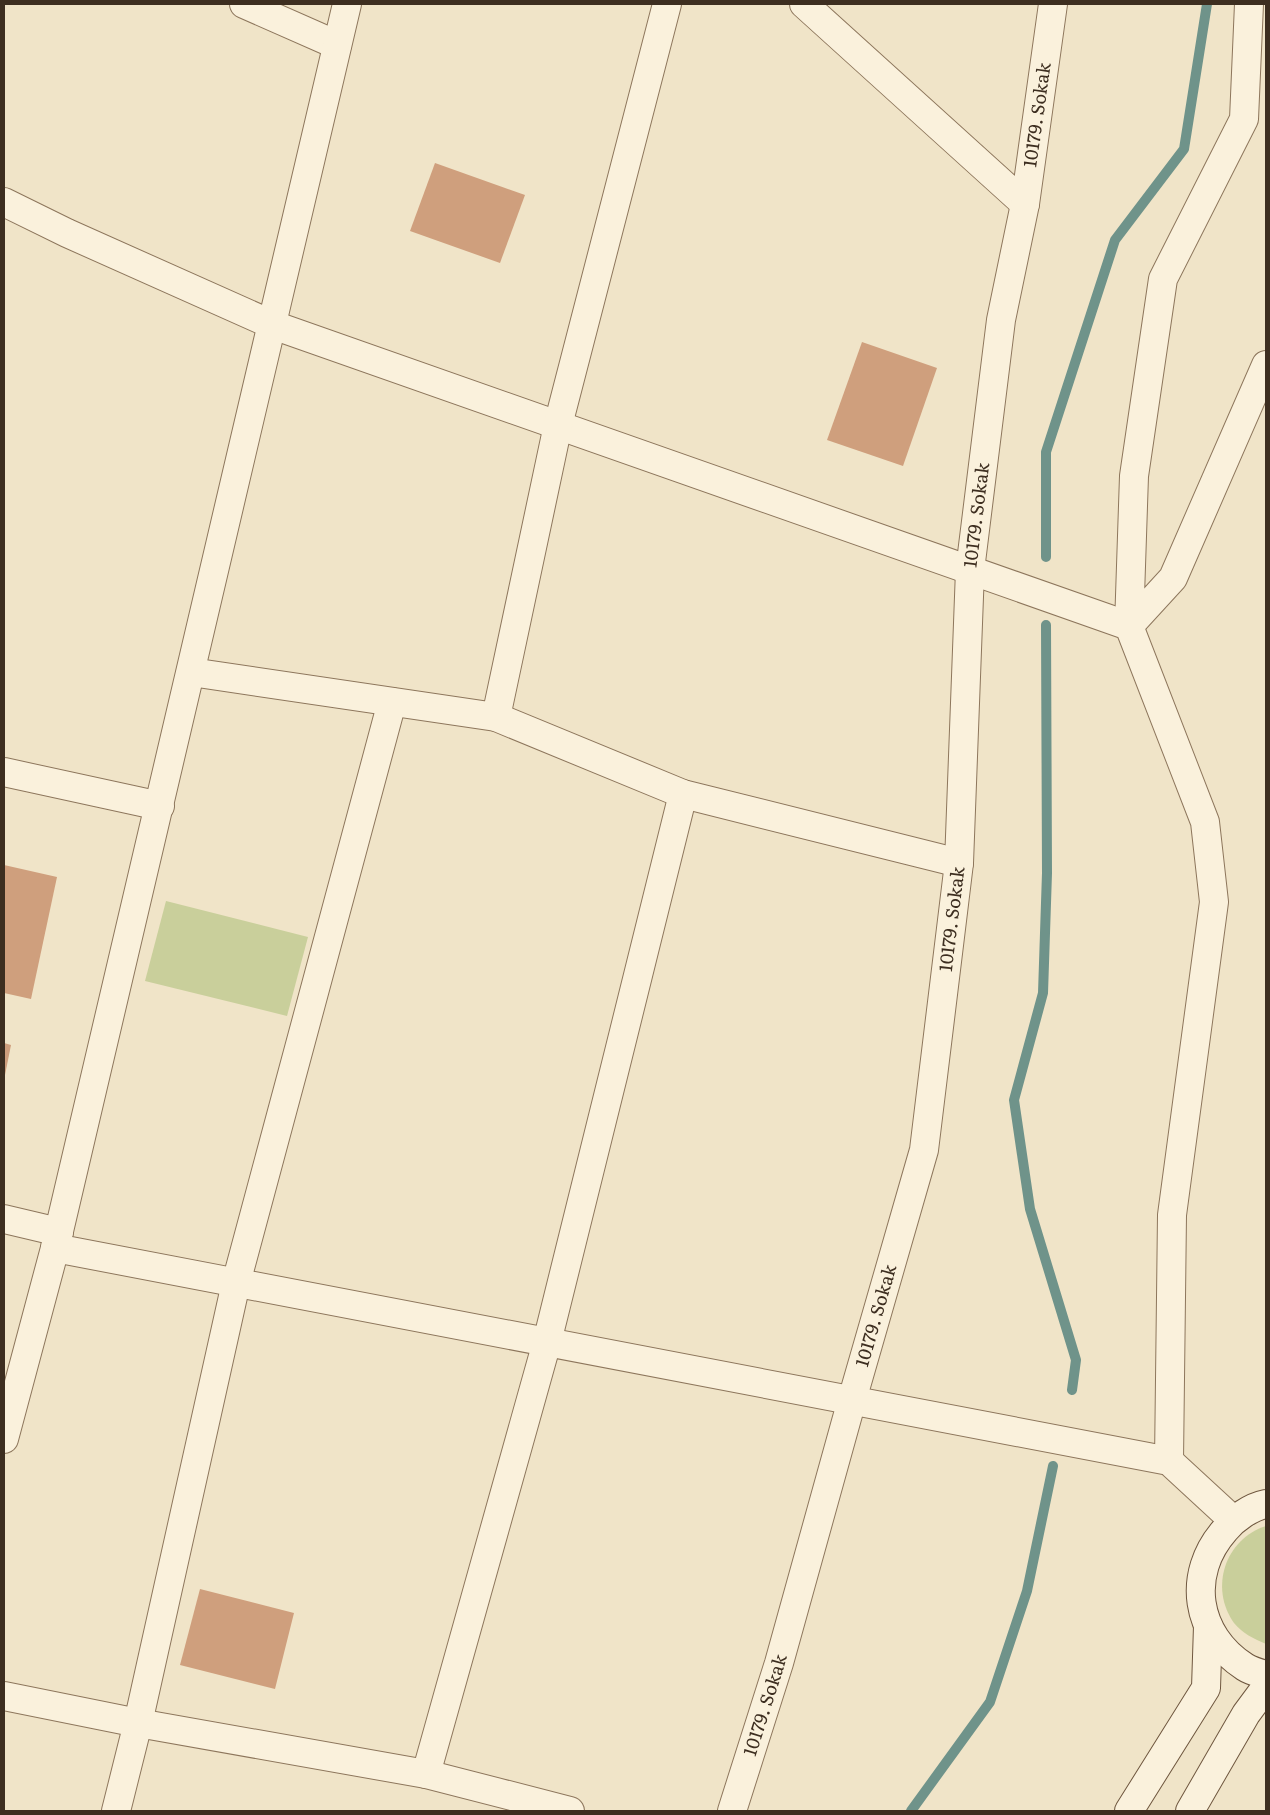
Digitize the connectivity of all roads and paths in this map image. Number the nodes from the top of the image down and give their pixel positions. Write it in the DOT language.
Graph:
graph roads {
  1 [pos="244,4"];
  2 [pos="347,4"];
  3 [pos="667,4"];
  4 [pos="804,4"];
  5 [pos="1053,4"];
  6 [pos="1249,4"];
  7 [pos="337,45"];
  8 [pos="4,202"];
  9 [pos="1025,204"];
  10 [pos="273,325"];
  11 [pos="1266,365"];
  12 [pos="558,425"];
  13 [pos="970,570"];
  14 [pos="1129,626"];
  15 [pos="191,672"];
  16 [pos="392,702"];
  17 [pos="496,717"];
  18 [pos="4,772"];
  19 [pos="683,794"];
  20 [pos="160,806"];
  21 [pos="959,863"];
  22 [pos="4,1219"];
  23 [pos="57,1240"];
  24 [pos="236,1283"];
  25 [pos="547,1342"];
  26 [pos="852,1400"];
  27 [pos="4,1439"];
  28 [pos="1169,1460"];
  29 [pos="1266,1504"];
  30 [pos="1233,1520"];
  31 [pos="1208,1626"];
  32 [pos="1266,1675"];
  33 [pos="1266,1687"];
  34 [pos="4,1696"];
  35 [pos="138,1723"];
  36 [pos="426,1774"];
  37 [pos="116,1811"];
  38 [pos="570,1811"];
  39 [pos="732,1811"];
  40 [pos="1129,1811"];
  41 [pos="1190,1811"];
  1 -- 7 [label="street"];
  2 -- 7 [label="street"];
  3 -- 12 [label="street"];
  4 -- 9 [label="street"];
  5 -- 9 [label="street, 10179. Sokak"];
  6 -- 14 [label="street"];
  7 -- 10 [label="street"];
  8 -- 10 [label="street"];
  9 -- 13 [label="street, 10179. Sokak"];
  10 -- 12 [label="street"];
  10 -- 15 [label="street"];
  11 -- 14 [label="street"];
  12 -- 13 [label="street"];
  12 -- 17 [label="street"];
  13 -- 14 [label="street"];
  13 -- 21 [label="street, 10179. Sokak"];
  14 -- 28 [label="street"];
  15 -- 16 [label="street"];
  15 -- 20 [label="street"];
  16 -- 17 [label="street"];
  16 -- 24 [label="street"];
  17 -- 19 [label="street"];
  18 -- 20 [label="street"];
  19 -- 21 [label="street"];
  19 -- 25 [label="street"];
  20 -- 23 [label="street"];
  21 -- 26 [label="street, 10179. Sokak"];
  22 -- 23 [label="street"];
  23 -- 24 [label="street"];
  23 -- 27 [label="street"];
  24 -- 25 [label="street"];
  24 -- 35 [label="street"];
  25 -- 26 [label="street"];
  25 -- 36 [label="street"];
  26 -- 28 [label="street"];
  26 -- 39 [label="street, 10179. Sokak"];
  28 -- 30 [label="street"];
  29 -- 30 [label="street"];
  30 -- 31 [label="street"];
  31 -- 32 [label="street"];
  31 -- 40 [label="street"];
  33 -- 41 [label="street"];
  34 -- 35 [label="street"];
  35 -- 36 [label="street"];
  35 -- 37 [label="street"];
  36 -- 38 [label="street"];
}
